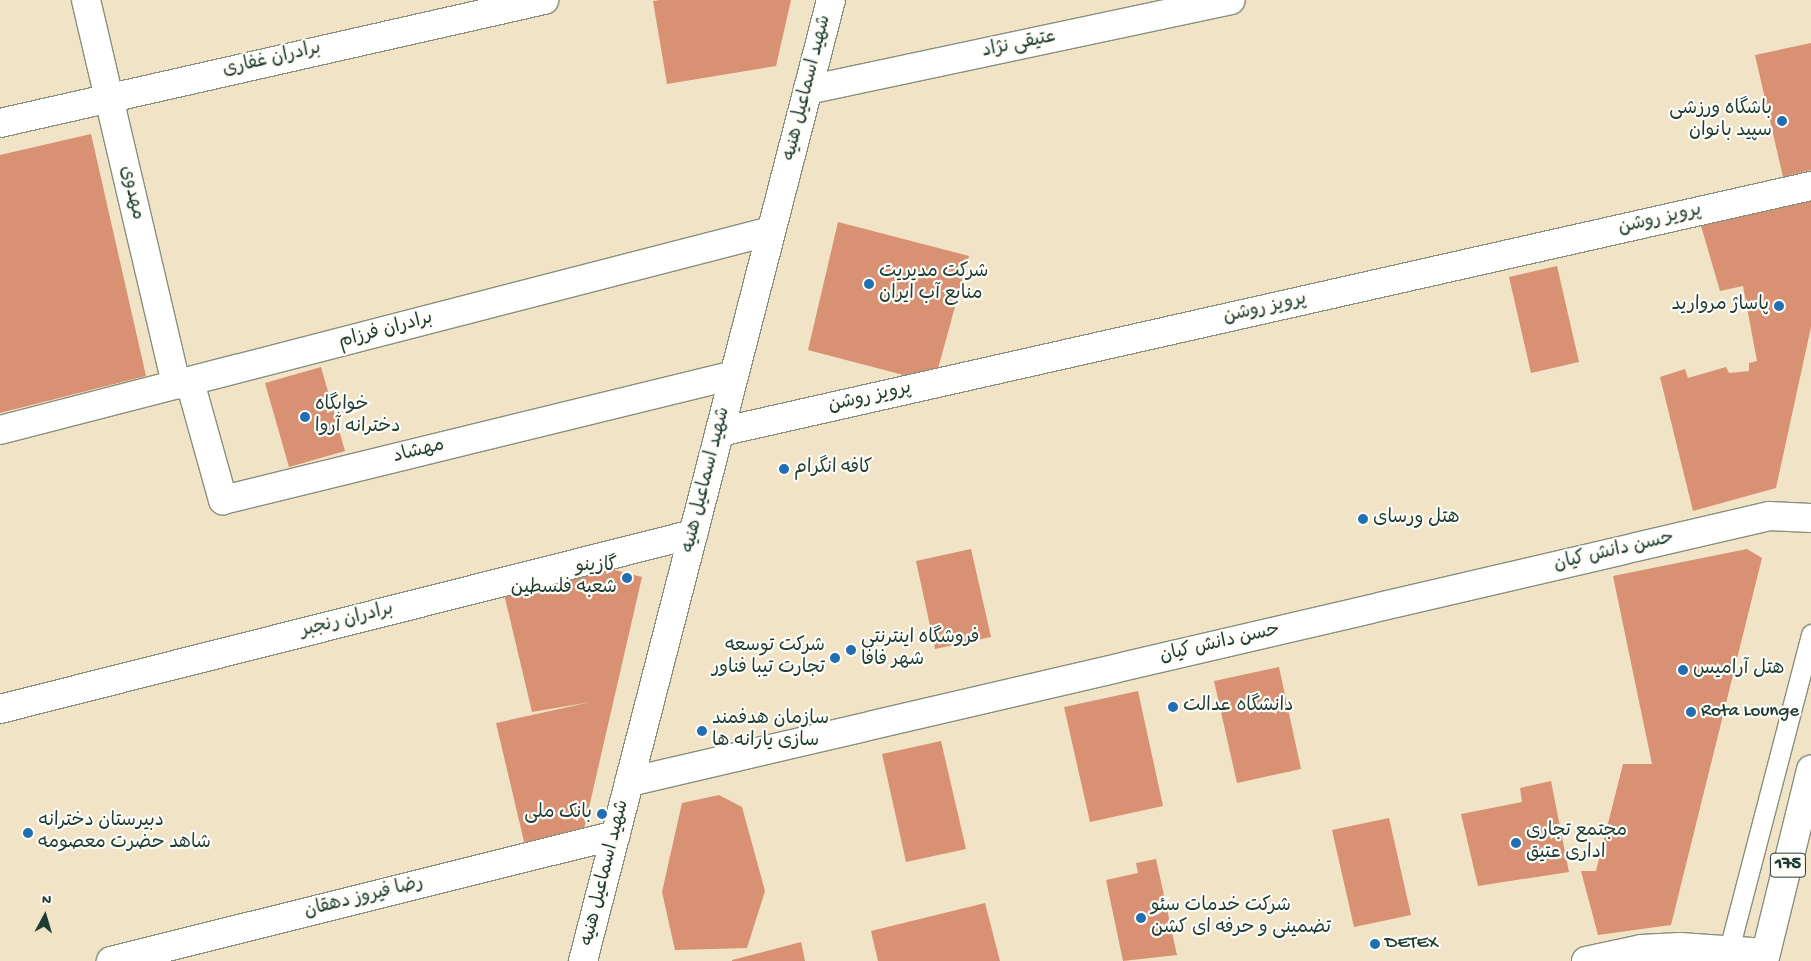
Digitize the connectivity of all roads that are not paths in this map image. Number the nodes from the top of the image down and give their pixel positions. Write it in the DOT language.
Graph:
graph roads {
  1 [pos="86,0"];
  2 [pos="544,0"];
  3 [pos="831,0"];
  4 [pos="1231,0"];
  5 [pos="808,90"];
  6 [pos="109,96"];
  7 [pos="0,123"];
  8 [pos="1811,186"];
  9 [pos="771,231"];
  10 [pos="734,375"];
  11 [pos="183,383"];
  12 [pos="0,430"];
  13 [pos="720,432"];
  14 [pos="1811,518"];
  15 [pos="693,534"];
  16 [pos="1811,634"];
  17 [pos="0,709"];
  18 [pos="1811,770"];
  19 [pos="629,782"];
  20 [pos="616,836"];
  21 [pos="1727,956"];
  22 [pos="1765,957"];
  23 [pos="111,961"];
  24 [pos="583,961"];
  25 [pos="1586,961"];
  1 -- 6 [label="street, مهدوی"];
  2 -- 6 [label="street, برادران غفاری"];
  3 -- 5 [label="street, شهید اسماعیل هنیه"];
  4 -- 5 [label="street, عتیقی نژاد"];
  5 -- 9 [label="street, شهید اسماعیل هنیه"];
  6 -- 7 [label="street, برادران غفاری"];
  6 -- 11 [label="street, مهدوی"];
  8 -- 13 [label="street, پرویز روشن"];
  9 -- 10 [label="street, شهید اسماعیل هنیه"];
  9 -- 11 [label="street, برادران فرزام"];
  10 -- 11 [label="street, مهشاد"];
  10 -- 13 [label="street, شهید اسماعیل هنیه"];
  11 -- 12 [label="street, برادران فرزام"];
  13 -- 15 [label="street, شهید اسماعیل هنیه"];
  14 -- 19 [label="street, حسن دانش کیان"];
  15 -- 17 [label="street, برادران رنجبر"];
  15 -- 19 [label="street, شهید اسماعیل هنیه"];
  16 -- 21 [label="lane"];
  18 -- 22 [label="street, 175"];
  19 -- 20 [label="street, شهید اسماعیل هنیه"];
  20 -- 23 [label="street, رضا فیروز دهقان"];
  20 -- 24 [label="street, شهید اسماعیل هنیه"];
  21 -- 22 [label="street"];
  21 -- 25 [label="street"];
}
